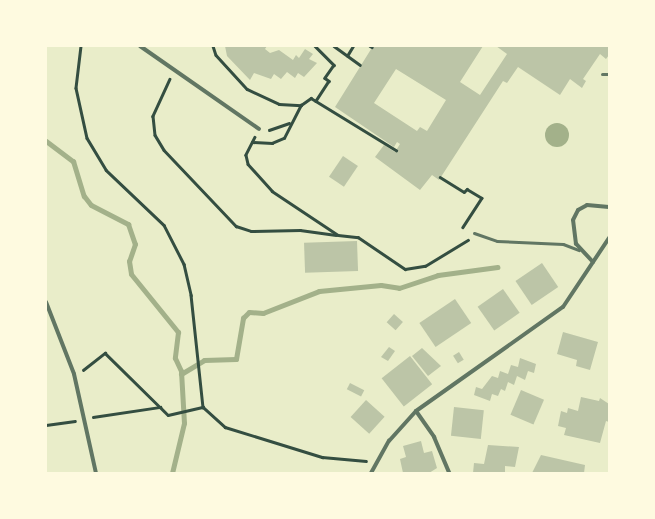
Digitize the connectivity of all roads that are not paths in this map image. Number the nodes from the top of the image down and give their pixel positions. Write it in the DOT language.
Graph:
graph roads {
  1 [pos="140,46"];
  2 [pos="602,74"];
  3 [pos="609,74"];
  4 [pos="259,129"];
  5 [pos="609,207"];
  6 [pos="474,233"];
  7 [pos="609,238"];
  8 [pos="579,250"];
  9 [pos="594,262"];
  10 [pos="46,302"];
  11 [pos="416,411"];
  12 [pos="96,473"];
  13 [pos="372,473"];
  14 [pos="449,473"];
  1 -- 4 [label="street"];
  2 -- 3 [label="lane"];
  5 -- 8 [label="street"];
  6 -- 8 [label="lane"];
  7 -- 9 [label="street"];
  8 -- 9 [label="street"];
  9 -- 11 [label="street"];
  10 -- 12 [label="street"];
  11 -- 13 [label="street"];
  11 -- 14 [label="street"];
}
